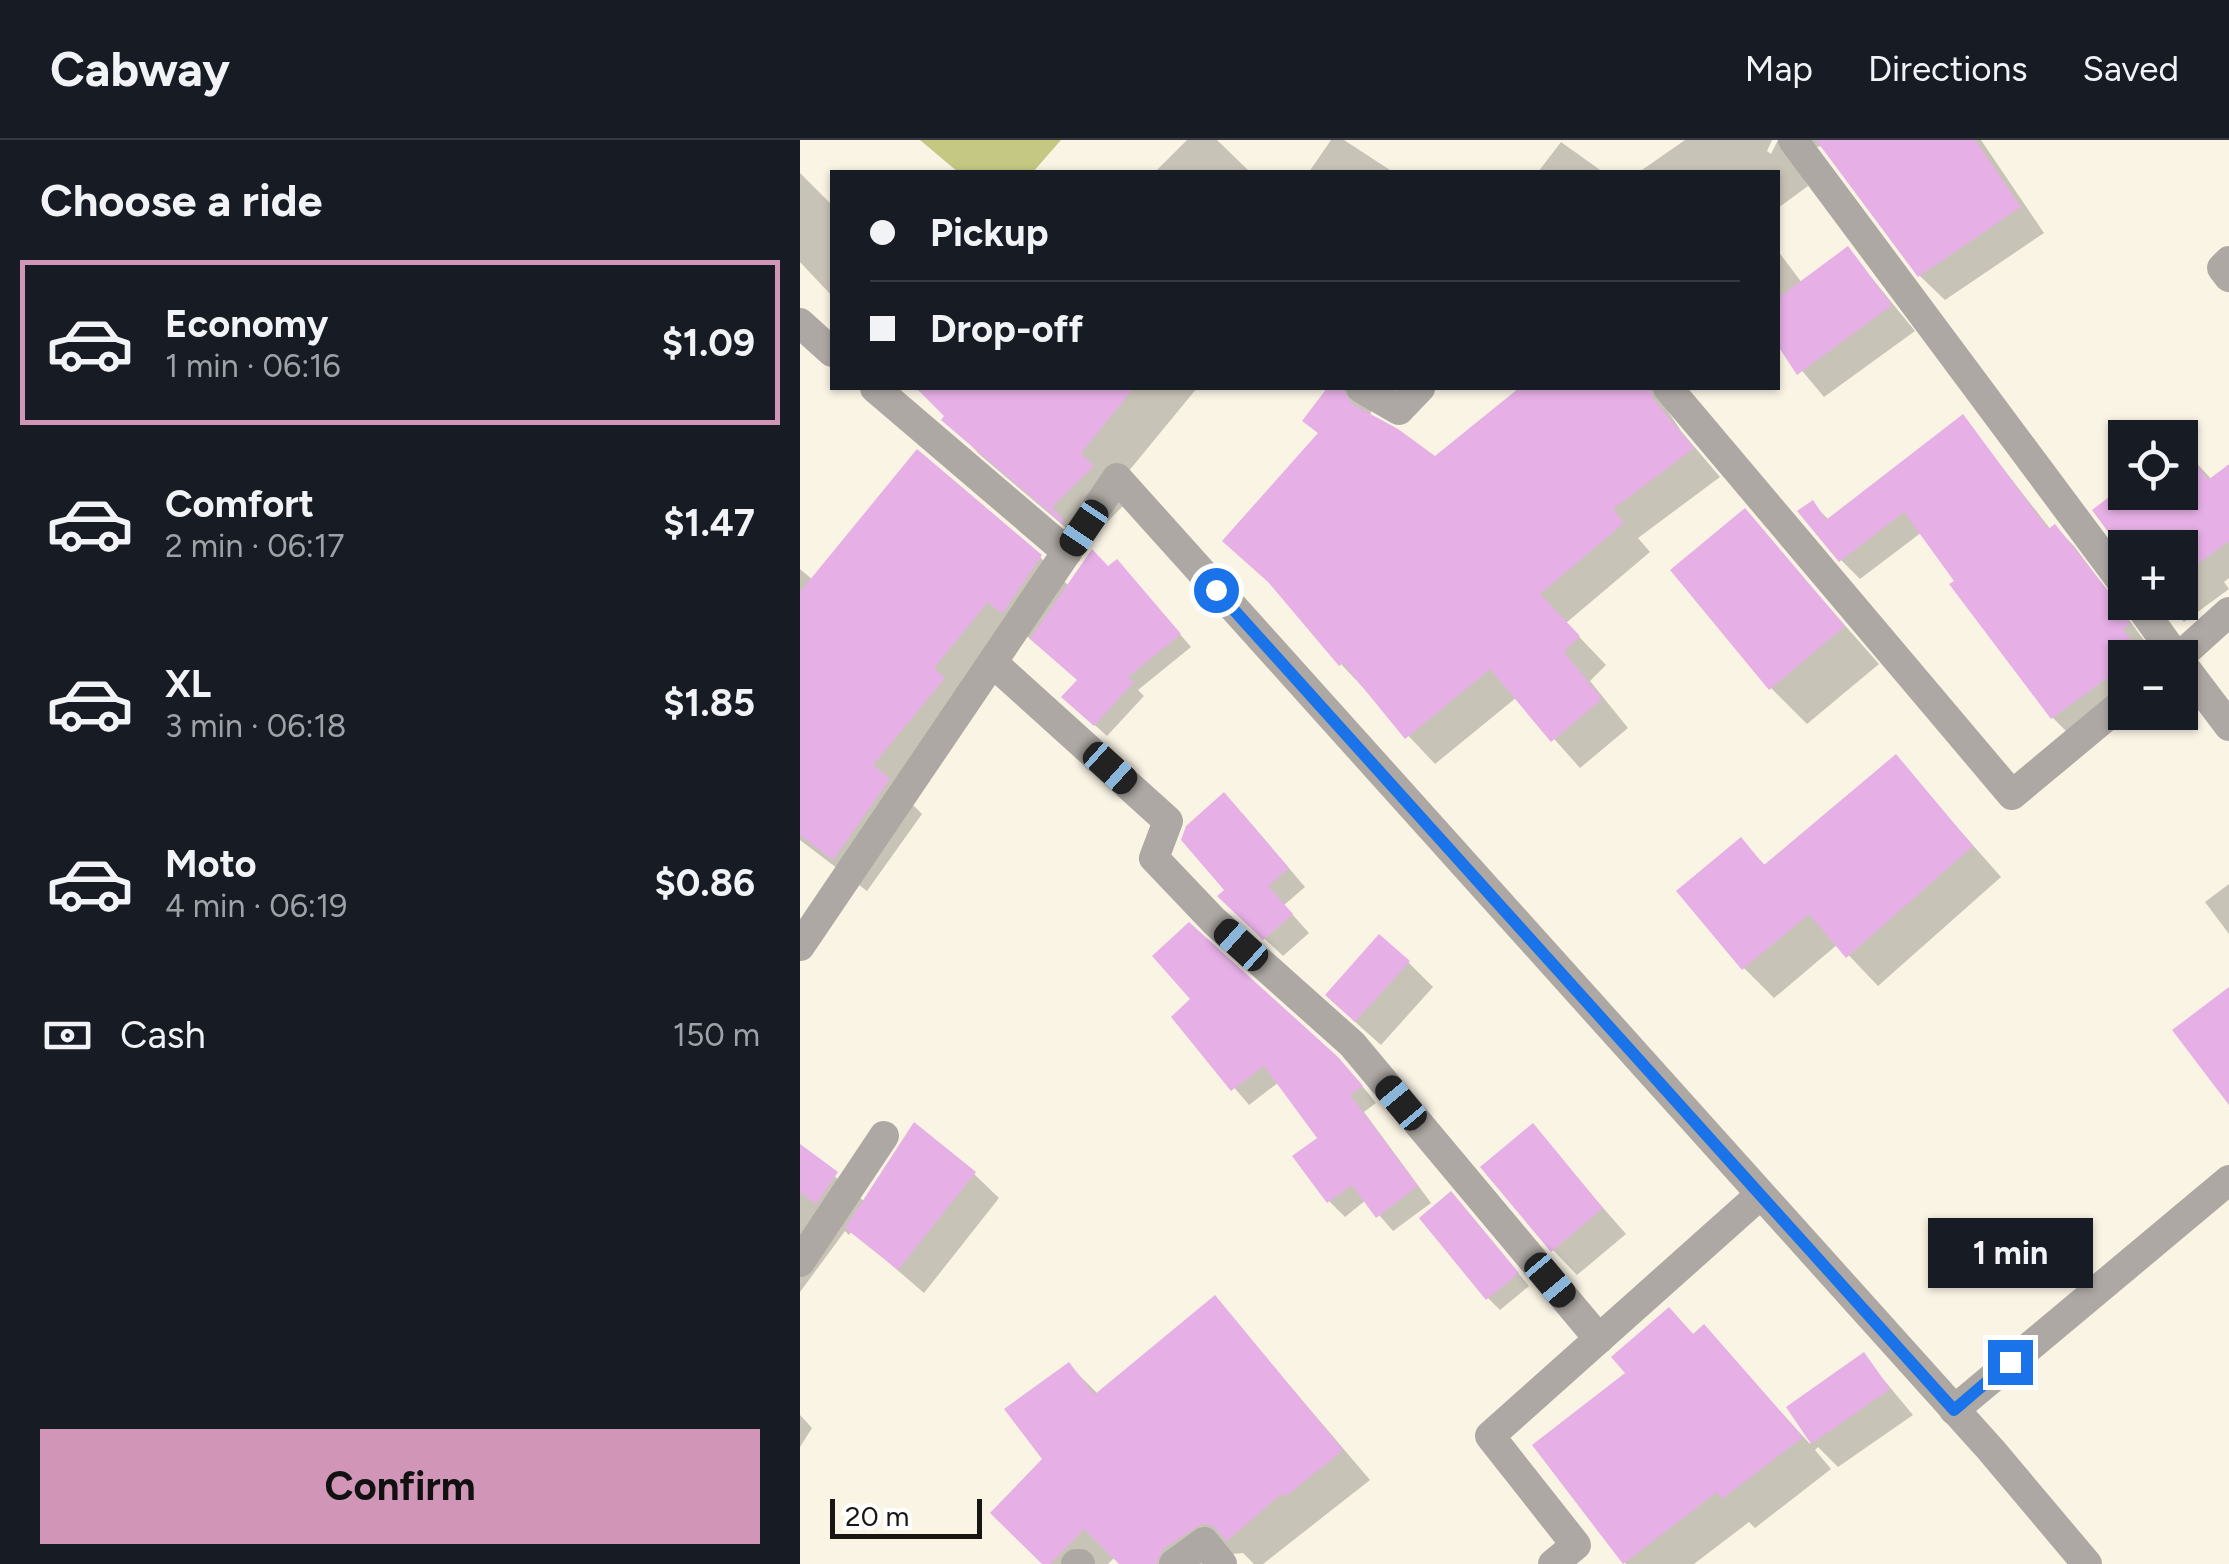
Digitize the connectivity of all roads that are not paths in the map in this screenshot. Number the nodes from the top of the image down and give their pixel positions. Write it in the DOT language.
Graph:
graph roads {
  1 [pos="1793,140"];
  2 [pos="2229,261"];
  3 [pos="2229,277"];
  4 [pos="800,322"];
  5 [pos="830,350"];
  6 [pos="877,390"];
  7 [pos="1364,390"];
  8 [pos="1418,390"];
  9 [pos="1670,390"];
  10 [pos="1068,552"];
  11 [pos="2108,563"];
  12 [pos="2229,612"];
  13 [pos="2198,640"];
  14 [pos="993,663"];
  15 [pos="2198,685"];
  16 [pos="2108,715"];
  17 [pos="2229,726"];
  18 [pos="800,946"];
  19 [pos="884,1136"];
  20 [pos="2229,1180"];
  21 [pos="1760,1195"];
  22 [pos="800,1262"];
  23 [pos="1599,1339"];
  24 [pos="1954,1410"];
  25 [pos="1174,1564"];
  26 [pos="1222,1564"];
  27 [pos="1553,1564"];
  28 [pos="2087,1564"];
  1 -- 11 [label="street"];
  2 -- 3 [label="street"];
  4 -- 5 [label="street"];
  6 -- 10 [label="street"];
  7 -- 8 [label="street"];
  9 -- 16 [label="street"];
  10 -- 14 [label="street"];
  10 -- 21 [label="street"];
  12 -- 13 [label="street"];
  14 -- 18 [label="street"];
  14 -- 23 [label="street"];
  15 -- 17 [label="street"];
  19 -- 22 [label="street"];
  20 -- 24 [label="street"];
  21 -- 23 [label="street"];
  21 -- 24 [label="street"];
  23 -- 27 [label="street"];
  24 -- 28 [label="street"];
  25 -- 26 [label="street"];
}
